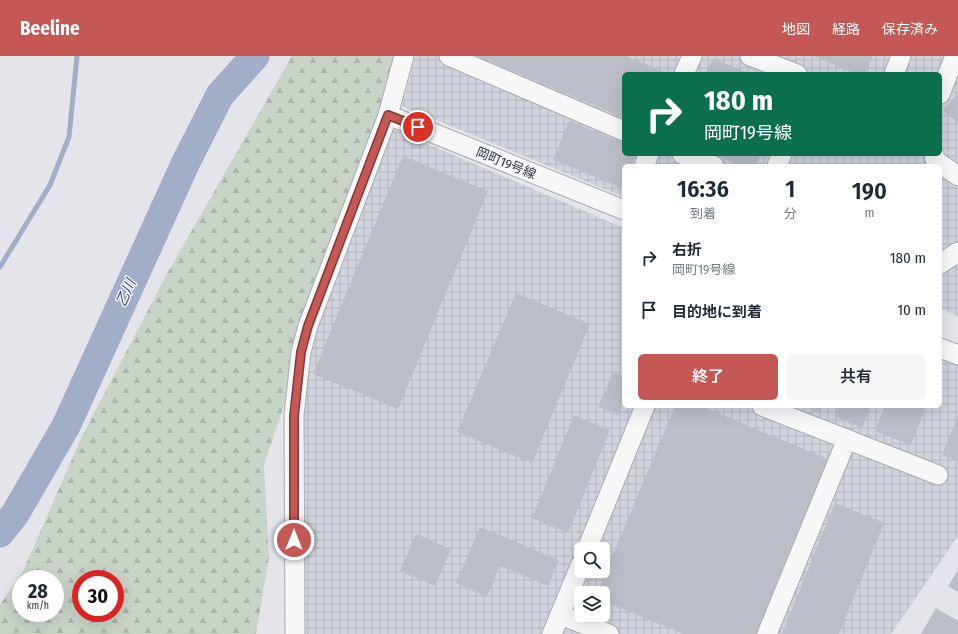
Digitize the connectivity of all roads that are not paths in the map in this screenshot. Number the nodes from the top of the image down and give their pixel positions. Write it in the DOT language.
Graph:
graph roads {
  1 [pos="404,56"];
  2 [pos="449,56"];
  3 [pos="692,56"];
  4 [pos="750,56"];
  5 [pos="901,56"];
  6 [pos="955,56"];
  7 [pos="685,72"];
  8 [pos="792,72"];
  9 [pos="895,72"];
  10 [pos="942,89"];
  11 [pos="388,115"];
  12 [pos="622,130"];
  13 [pos="687,156"];
  14 [pos="934,156"];
  15 [pos="709,164"];
  16 [pos="941,164"];
  17 [pos="942,165"];
  18 [pos="958,176"];
  19 [pos="622,209"];
  20 [pos="958,252"];
  21 [pos="942,263"];
  22 [pos="942,349"];
  23 [pos="958,355"];
  24 [pos="644,408"];
  25 [pos="767,408"];
  26 [pos="847,439"];
  27 [pos="938,475"];
  28 [pos="590,542"];
  29 [pos="575,578"];
  30 [pos="560,615"];
  31 [pos="295,634"];
  32 [pos="552,634"];
  33 [pos="610,634"];
  34 [pos="767,634"];
  1 -- 11 [label="street"];
  2 -- 12 [label="street"];
  3 -- 7 [label="street"];
  4 -- 8 [label="street"];
  5 -- 9 [label="street"];
  6 -- 10 [label="street"];
  11 -- 19 [label="street, 岡町19号線"];
  11 -- 31 [label="street"];
  13 -- 15 [label="street"];
  14 -- 16 [label="street"];
  17 -- 18 [label="street"];
  20 -- 21 [label="street"];
  22 -- 23 [label="street"];
  24 -- 28 [label="street"];
  25 -- 26 [label="street"];
  26 -- 27 [label="street"];
  26 -- 34 [label="street"];
  29 -- 30 [label="street"];
  30 -- 32 [label="street"];
  30 -- 33 [label="street"];
}
